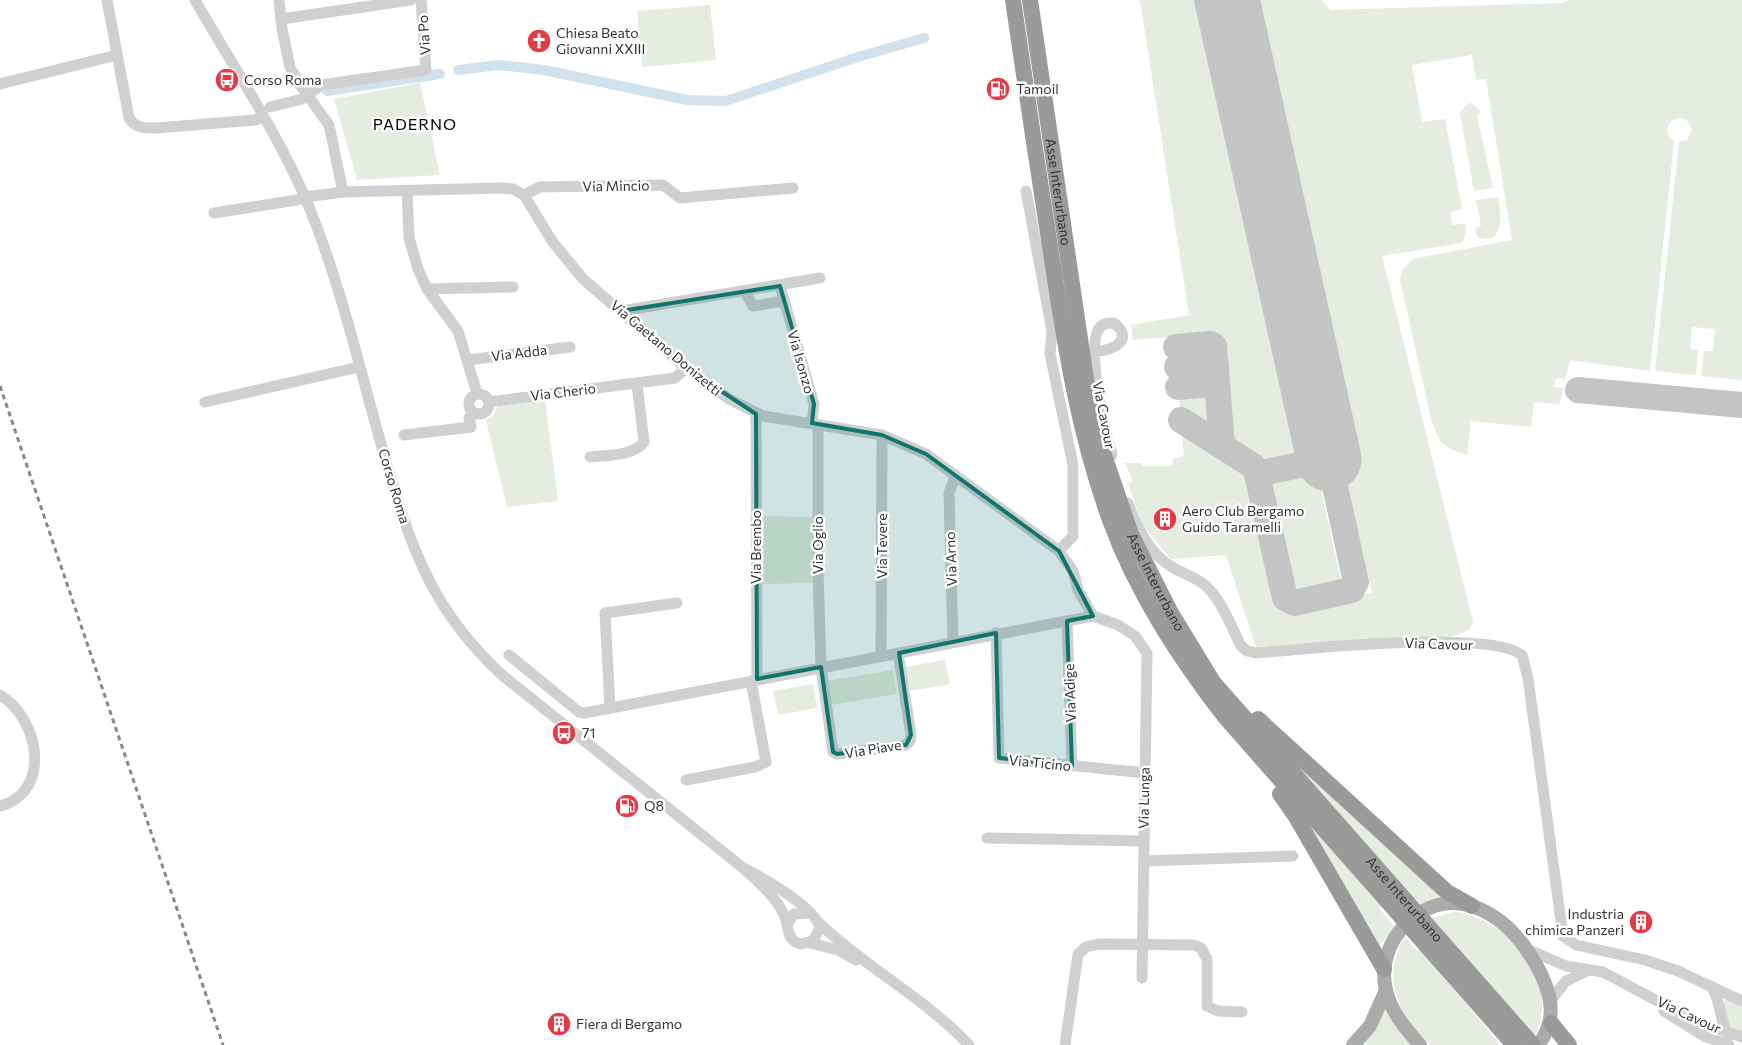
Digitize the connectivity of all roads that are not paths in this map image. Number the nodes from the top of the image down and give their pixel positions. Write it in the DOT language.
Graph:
graph roads {
  1 [pos="106,0"];
  2 [pos="195,0"];
  3 [pos="279,0"];
  4 [pos="411,0"];
  5 [pos="421,0"];
  6 [pos="1013,0"];
  7 [pos="1030,0"];
  8 [pos="281,19"];
  9 [pos="117,55"];
  10 [pos="0,84"];
  11 [pos="308,94"];
  12 [pos="266,112"];
  13 [pos="794,188"];
  14 [pos="408,191"];
  15 [pos="1026,191"];
  16 [pos="343,192"];
  17 [pos="524,195"];
  18 [pos="305,197"];
  19 [pos="214,213"];
  20 [pos="820,278"];
  21 [pos="780,286"];
  22 [pos="513,287"];
  23 [pos="427,289"];
  24 [pos="745,292"];
  25 [pos="784,301"];
  26 [pos="621,311"];
  27 [pos="570,347"];
  28 [pos="1095,351"];
  29 [pos="468,360"];
  30 [pos="359,367"];
  31 [pos="686,368"];
  32 [pos="637,384"];
  33 [pos="477,393"];
  34 [pos="205,402"];
  35 [pos="489,402"];
  36 [pos="475,413"];
  37 [pos="756,414"];
  38 [pos="815,424"];
  39 [pos="404,435"];
  40 [pos="882,435"];
  41 [pos="590,457"];
  42 [pos="955,477"];
  43 [pos="1059,551"];
  44 [pos="1147,565"];
  45 [pos="677,604"];
  46 [pos="1093,616"];
  47 [pos="1067,621"];
  48 [pos="996,633"];
  49 [pos="953,642"];
  50 [pos="898,653"];
  51 [pos="509,655"];
  52 [pos="881,656"];
  53 [pos="820,667"];
  54 [pos="754,680"];
  55 [pos="0,695"];
  56 [pos="610,708"];
  57 [pos="1072,766"];
  58 [pos="1268,768"];
  59 [pos="1145,773"];
  60 [pos="686,780"];
  61 [pos="0,806"];
  62 [pos="987,838"];
  63 [pos="1144,842"];
  64 [pos="1294,856"];
  65 [pos="1144,861"];
  66 [pos="742,867"];
  67 [pos="1390,893"];
  68 [pos="1472,906"];
  69 [pos="809,912"];
  70 [pos="819,923"];
  71 [pos="788,924"];
  72 [pos="810,943"];
  73 [pos="1142,943"];
  74 [pos="1529,950"];
  75 [pos="1384,968"];
  76 [pos="1589,971"];
  77 [pos="1142,978"];
  78 [pos="889,981"];
  79 [pos="1386,990"];
  80 [pos="1637,990"];
  81 [pos="1722,997"];
  82 [pos="1551,1000"];
  83 [pos="1742,1002"];
  84 [pos="1242,1012"];
  85 [pos="1551,1023"];
  86 [pos="1703,1024"];
  87 [pos="1736,1040"];
  88 [pos="969,1045"];
  89 [pos="1065,1045"];
  90 [pos="1353,1045"];
  91 [pos="1420,1045"];
  92 [pos="1514,1045"];
  93 [pos="1533,1045"];
  94 [pos="1538,1045"];
  95 [pos="1569,1045"];
  1 -- 9 [label="street"];
  2 -- 12 [label="street, Corso Roma"];
  3 -- 8 [label="street"];
  4 -- 8 [label="street, Via Po"];
  5 -- 11 [label="street, Via Po"];
  6 -- 58 [label="highway, Asse Interurbano"];
  7 -- 44 [label="highway, Asse Interurbano"];
  8 -- 11 [label="street"];
  9 -- 10 [label="street"];
  9 -- 12 [label="street"];
  11 -- 12 [label="street"];
  11 -- 16 [label="street"];
  12 -- 18 [label="street, Corso Roma"];
  13 -- 17 [label="street, Via Mincio"];
  14 -- 16 [label="street"];
  14 -- 17 [label="street"];
  14 -- 23 [label="street"];
  15 -- 43 [label="street"];
  16 -- 18 [label="street"];
  17 -- 26 [label="street, Via Gaetano Donizetti"];
  18 -- 19 [label="street"];
  18 -- 30 [label="street, Corso Roma"];
  20 -- 21 [label="street"];
  21 -- 24 [label="street"];
  21 -- 25 [label="street, Via Isonzo"];
  22 -- 23 [label="street"];
  23 -- 29 [label="street"];
  24 -- 25 [label="street"];
  24 -- 26 [label="street"];
  25 -- 38 [label="street, Via Isonzo"];
  26 -- 31 [label="street, Via Gaetano Donizetti"];
  27 -- 29 [label="street, Via Adda"];
  28 -- 81 [label="street, Via Cavour"];
  29 -- 33 [label="street"];
  30 -- 34 [label="street"];
  30 -- 66 [label="street, Corso Roma"];
  31 -- 32 [label="street, Via Cherio"];
  31 -- 37 [label="street, Via Gaetano Donizetti"];
  32 -- 35 [label="street, Via Cherio"];
  32 -- 41 [label="street"];
  33 -- 35 [label="street"];
  33 -- 36 [label="street"];
  35 -- 36 [label="street"];
  36 -- 39 [label="street"];
  37 -- 38 [label="street, Via Gaetano Donizetti"];
  37 -- 54 [label="street, Via Brembo"];
  38 -- 40 [label="street, Via Gaetano Donizetti"];
  38 -- 53 [label="street, Via Oglio"];
  40 -- 42 [label="street, Via Gaetano Donizetti"];
  40 -- 52 [label="street, Via Tevere"];
  42 -- 43 [label="street, Via Gaetano Donizetti"];
  42 -- 49 [label="street, Via Arno"];
  43 -- 46 [label="street, Via Gaetano Donizetti"];
  44 -- 67 [label="highway, Asse Interurbano"];
  44 -- 68 [label="highway"];
  45 -- 56 [label="street"];
  46 -- 47 [label="street"];
  46 -- 59 [label="street, Via Lunga"];
  47 -- 48 [label="street"];
  47 -- 57 [label="street, Via Adige"];
  48 -- 49 [label="street"];
  48 -- 57 [label="street, Via Ticino"];
  49 -- 50 [label="street"];
  50 -- 52 [label="street"];
  50 -- 53 [label="street, Via Piave"];
  51 -- 56 [label="street"];
  52 -- 53 [label="street"];
  53 -- 54 [label="street"];
  54 -- 56 [label="street"];
  54 -- 60 [label="street"];
  55 -- 61 [label="street"];
  57 -- 59 [label="street, Via Ticino"];
  58 -- 67 [label="highway, Asse Interurbano"];
  58 -- 75 [label="highway"];
  59 -- 63 [label="street, Via Lunga"];
  62 -- 63 [label="street"];
  63 -- 65 [label="street, Via Lunga"];
  64 -- 65 [label="street"];
  65 -- 73 [label="street, Via Lunga"];
  66 -- 69 [label="street, Corso Roma"];
  66 -- 71 [label="street, Corso Roma"];
  67 -- 92 [label="highway, Asse Interurbano"];
  67 -- 93 [label="highway, Asse Interurbano"];
  68 -- 74 [label="main road"];
  68 -- 75 [label="main road"];
  69 -- 70 [label="street, Corso Roma"];
  69 -- 71 [label="street"];
  70 -- 72 [label="street"];
  70 -- 78 [label="street"];
  71 -- 72 [label="street, Corso Roma"];
  72 -- 78 [label="street"];
  73 -- 77 [label="street, Via Lunga"];
  73 -- 84 [label="street"];
  73 -- 89 [label="street"];
  74 -- 76 [label="street, Via Cavour"];
  74 -- 82 [label="main road"];
  75 -- 79 [label="main road"];
  76 -- 80 [label="street, Via Cavour"];
  76 -- 82 [label="street"];
  78 -- 88 [label="street"];
  79 -- 90 [label="main road"];
  79 -- 91 [label="main road"];
  80 -- 86 [label="street, Via Cavour"];
  80 -- 87 [label="street, Via Cavour"];
  81 -- 83 [label="street"];
  81 -- 86 [label="street"];
  81 -- 87 [label="street"];
  82 -- 85 [label="main road"];
  85 -- 94 [label="main road"];
  85 -- 95 [label="highway"];
  86 -- 87 [label="street, Via Cavour"];
}
